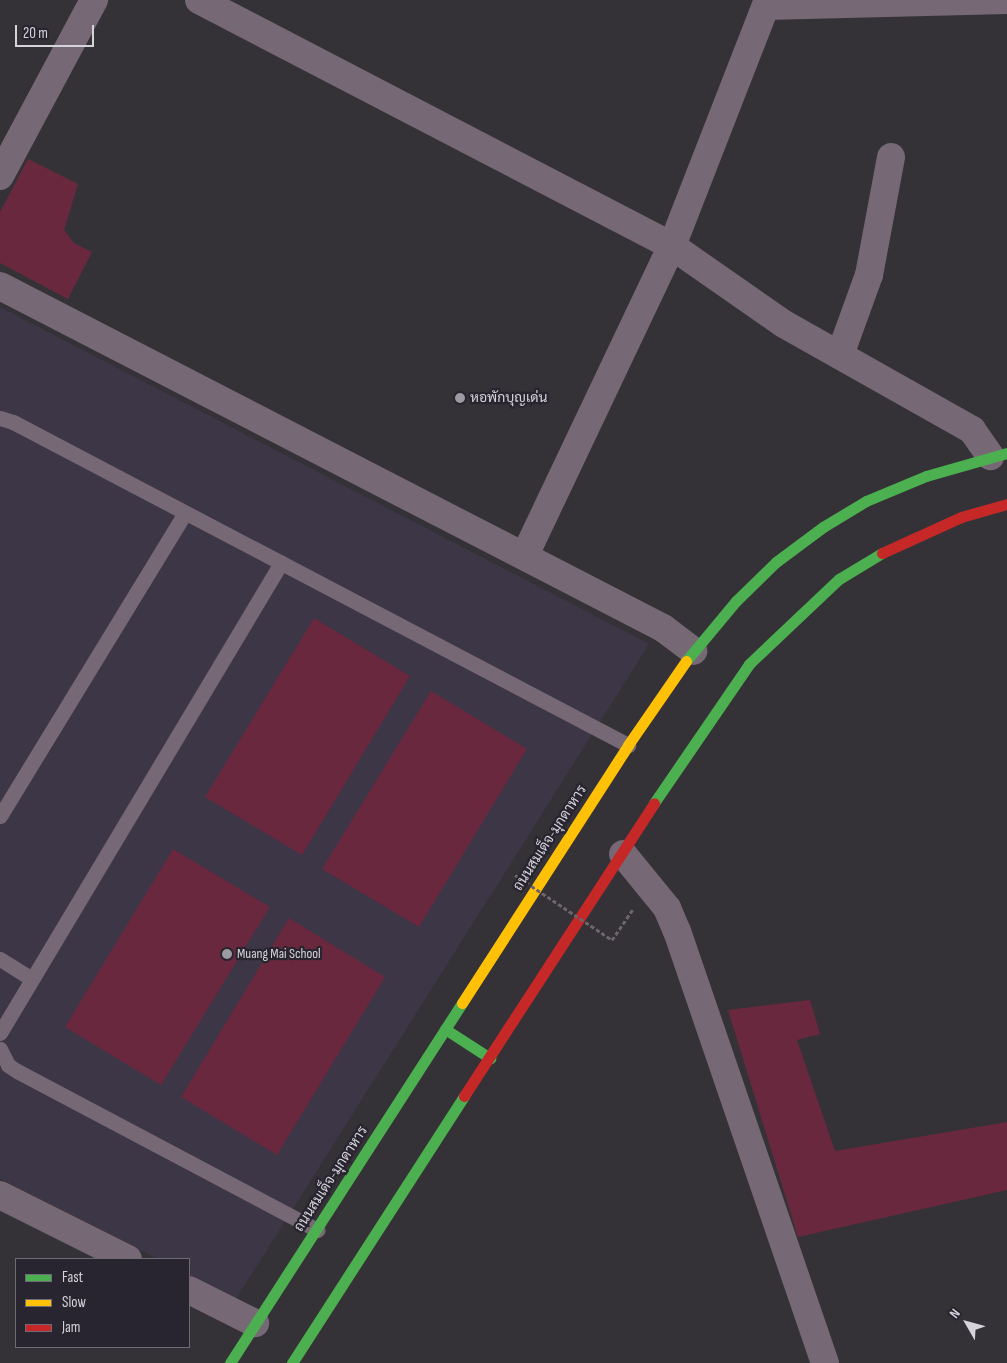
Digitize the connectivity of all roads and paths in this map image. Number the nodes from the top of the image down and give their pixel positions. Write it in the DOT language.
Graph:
graph roads {
  1 [pos="94,0"];
  2 [pos="199,0"];
  3 [pos="1007,0"];
  4 [pos="767,3"];
  5 [pos="891,157"];
  6 [pos="0,176"];
  7 [pos="672,246"];
  8 [pos="0,286"];
  9 [pos="840,355"];
  10 [pos="0,418"];
  11 [pos="999,454"];
  12 [pos="1007,504"];
  13 [pos="185,513"];
  14 [pos="525,555"];
  15 [pos="281,563"];
  16 [pos="693,652"];
  17 [pos="628,745"];
  18 [pos="0,816"];
  19 [pos="623,854"];
  20 [pos="515,875"];
  21 [pos="636,904"];
  22 [pos="0,959"];
  23 [pos="31,978"];
  24 [pos="445,1029"];
  25 [pos="0,1034"];
  26 [pos="0,1049"];
  27 [pos="490,1058"];
  28 [pos="0,1195"];
  29 [pos="317,1230"];
  30 [pos="126,1258"];
  31 [pos="190,1290"];
  32 [pos="255,1323"];
  33 [pos="230,1363"];
  34 [pos="292,1363"];
  35 [pos="825,1363"];
  1 -- 6 [label="street"];
  2 -- 7 [label="street"];
  3 -- 4 [label="street"];
  4 -- 7 [label="street"];
  5 -- 9 [label="street"];
  7 -- 9 [label="street"];
  7 -- 14 [label="street"];
  8 -- 14 [label="street"];
  9 -- 11 [label="street"];
  10 -- 13 [label="lane"];
  11 -- 16 [label="main road, ถนนสมเด็จ-มุกดาหาร"];
  12 -- 19 [label="main road"];
  13 -- 15 [label="lane"];
  13 -- 18 [label="lane"];
  14 -- 16 [label="street"];
  15 -- 17 [label="lane"];
  15 -- 23 [label="lane"];
  16 -- 17 [label="main road, ถนนสมเด็จ-มุกดาหาร"];
  17 -- 24 [label="main road, ถนนสมเด็จ-มุกดาหาร"];
  19 -- 27 [label="main road"];
  19 -- 35 [label="street"];
  20 -- 21 [label="path, bridge"];
  22 -- 23 [label="lane"];
  23 -- 25 [label="lane"];
  24 -- 27 [label="main road"];
  24 -- 29 [label="main road, ถนนสมเด็จ-มุกดาหาร"];
  26 -- 29 [label="lane"];
  27 -- 34 [label="main road"];
  28 -- 30 [label="street"];
  29 -- 32 [label="main road, ถนนสมเด็จ-มุกดาหาร"];
  31 -- 32 [label="street"];
  32 -- 33 [label="main road, ถนนสมเด็จ-มุกดาหาร"];
}
